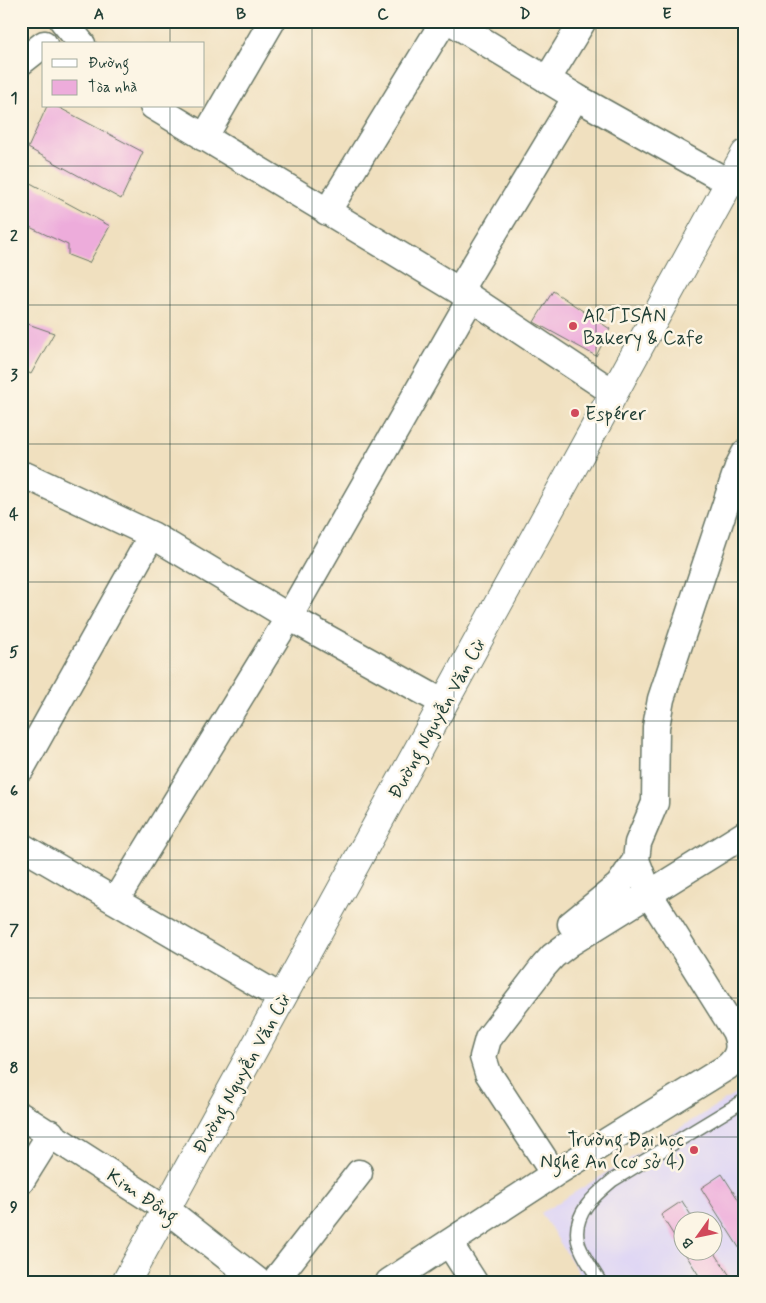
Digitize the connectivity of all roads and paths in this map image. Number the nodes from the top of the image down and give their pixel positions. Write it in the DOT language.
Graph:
graph roads {
  1 [pos="272,21"];
  2 [pos="444,21"];
  3 [pos="450,21"];
  4 [pos="583,21"];
  5 [pos="71,30"];
  6 [pos="48,42"];
  7 [pos="42,46"];
  8 [pos="21,62"];
  9 [pos="547,80"];
  10 [pos="576,97"];
  11 [pos="156,108"];
  12 [pos="204,138"];
  13 [pos="745,154"];
  14 [pos="728,182"];
  15 [pos="327,212"];
  16 [pos="465,295"];
  17 [pos="614,393"];
  18 [pos="745,453"];
  19 [pos="21,476"];
  20 [pos="152,535"];
  21 [pos="289,617"];
  22 [pos="444,703"];
  23 [pos="21,770"];
  24 [pos="745,834"];
  25 [pos="21,846"];
  26 [pos="636,860"];
  27 [pos="649,894"];
  28 [pos="115,901"];
  29 [pos="571,924"];
  30 [pos="282,998"];
  31 [pos="745,1100"];
  32 [pos="21,1116"];
  33 [pos="50,1134"];
  34 [pos="359,1173"];
  35 [pos="554,1174"];
  36 [pos="21,1181"];
  37 [pos="166,1209"];
  38 [pos="449,1243"];
  39 [pos="126,1282"];
  40 [pos="259,1282"];
  41 [pos="274,1282"];
  42 [pos="389,1282"];
  43 [pos="474,1282"];
  44 [pos="600,1282"];
  1 -- 12 [label="street"];
  2 -- 15 [label="street"];
  3 -- 9 [label="street"];
  4 -- 9 [label="street"];
  5 -- 6 [label="street"];
  7 -- 8 [label="street"];
  9 -- 10 [label="street"];
  10 -- 14 [label="street"];
  10 -- 16 [label="street"];
  11 -- 12 [label="street"];
  12 -- 15 [label="street"];
  13 -- 14 [label="main road, Đường Nguyễn Văn Cừ"];
  14 -- 17 [label="main road, Đường Nguyễn Văn Cừ"];
  15 -- 16 [label="street"];
  16 -- 17 [label="street"];
  16 -- 21 [label="street"];
  17 -- 22 [label="main road, Đường Nguyễn Văn Cừ"];
  18 -- 26 [label="street"];
  19 -- 20 [label="street"];
  20 -- 21 [label="street"];
  20 -- 23 [label="street"];
  21 -- 22 [label="street"];
  21 -- 28 [label="street"];
  22 -- 30 [label="main road, Đường Nguyễn Văn Cừ"];
  24 -- 27 [label="street"];
  25 -- 28 [label="street"];
  26 -- 27 [label="street"];
  26 -- 29 [label="street"];
  27 -- 35 [label="street"];
  27 -- 35 [label="street"];
  28 -- 30 [label="street"];
  30 -- 37 [label="main road, Đường Nguyễn Văn Cừ"];
  31 -- 44 [label="lane"];
  32 -- 33 [label="street, Kim Đồng"];
  33 -- 36 [label="street"];
  33 -- 37 [label="street, Kim Đồng"];
  34 -- 41 [label="street"];
  35 -- 38 [label="street"];
  37 -- 39 [label="main road, Đường Nguyễn Văn Cừ"];
  37 -- 40 [label="street, Kim Đồng"];
  38 -- 42 [label="street"];
  38 -- 43 [label="street"];
}
